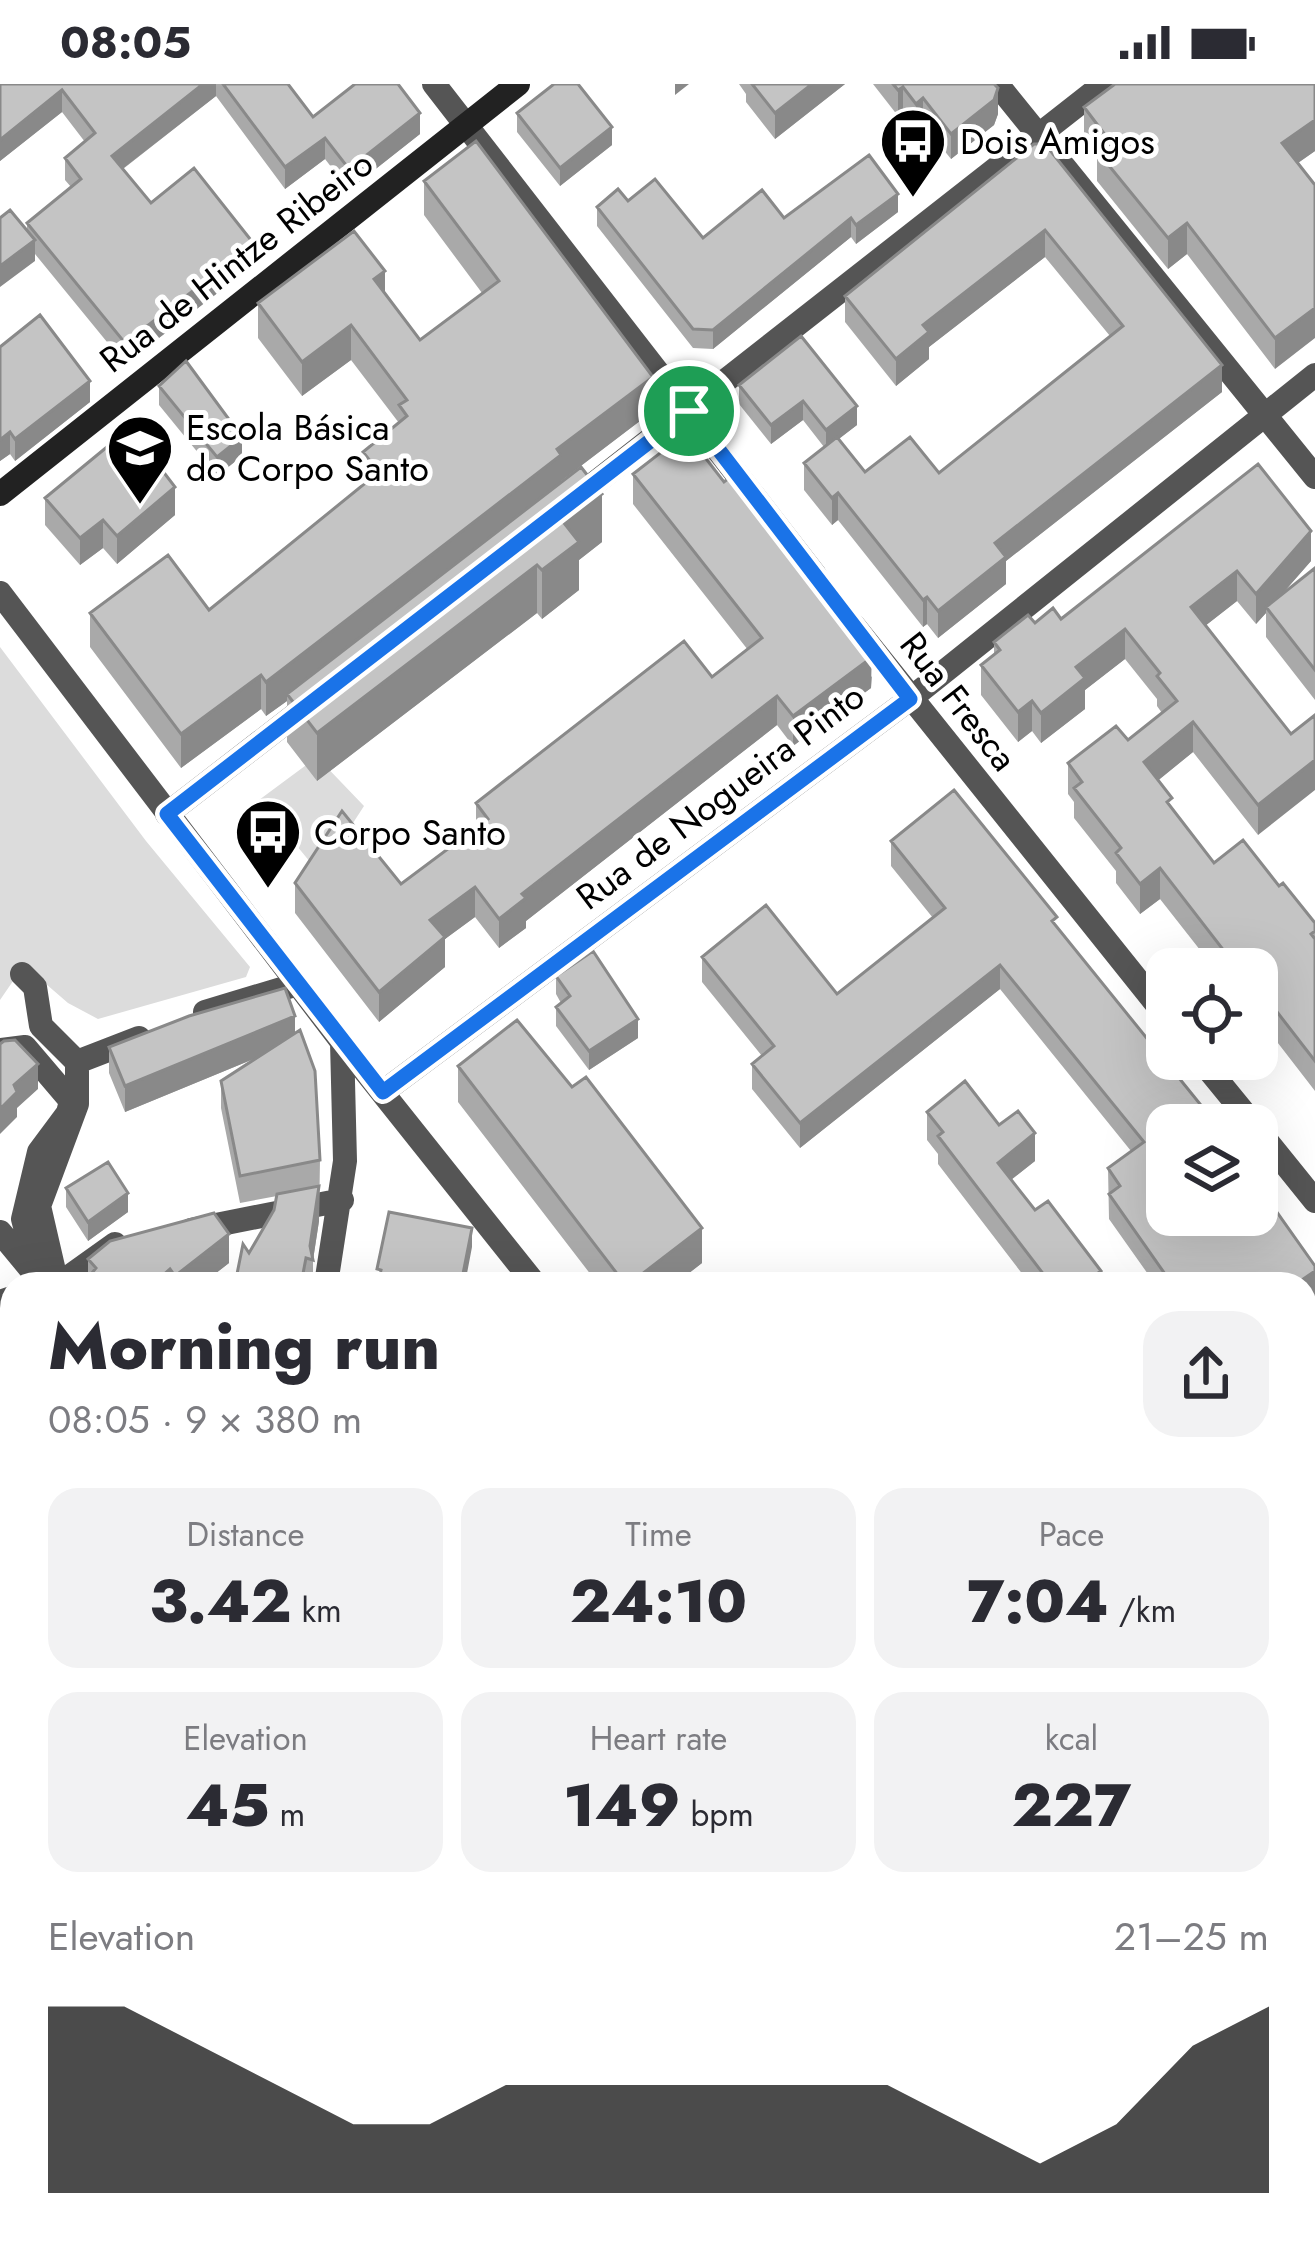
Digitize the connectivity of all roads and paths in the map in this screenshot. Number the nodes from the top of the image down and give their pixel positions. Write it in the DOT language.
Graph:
graph roads {
  1 [pos="434,84"];
  2 [pos="518,84"];
  3 [pos="997,84"];
  4 [pos="1104,84"];
  5 [pos="466,125"];
  6 [pos="1040,136"];
  7 [pos="1315,375"];
  8 [pos="689,411"];
  9 [pos="1265,413"];
  10 [pos="1315,477"];
  11 [pos="0,494"];
  12 [pos="545,522"];
  13 [pos="0,593"];
  14 [pos="337,682"];
  15 [pos="910,699"];
  16 [pos="167,814"];
  17 [pos="22,974"];
  18 [pos="298,984"];
  19 [pos="1146,991"];
  20 [pos="342,1042"];
  21 [pos="0,1050"];
  22 [pos="77,1062"];
  23 [pos="1218,1080"];
  24 [pos="383,1092"];
  25 [pos="1237,1104"];
  26 [pos="1278,1155"];
  27 [pos="342,1200"];
  28 [pos="1315,1201"];
  29 [pos="0,1232"];
  30 [pos="33,1272"];
  31 [pos="37,1272"];
  32 [pos="55,1272"];
  33 [pos="75,1272"];
  34 [pos="328,1272"];
  35 [pos="526,1272"];
  1 -- 5 [label="street, Rua Fresca"];
  2 -- 5 [label="street, Rua de Hintze Ribeiro"];
  3 -- 6 [label="street"];
  4 -- 6 [label="street"];
  5 -- 8 [label="street, Rua Fresca"];
  5 -- 11 [label="street, Rua de Hintze Ribeiro"];
  6 -- 8 [label="street"];
  6 -- 9 [label="street"];
  7 -- 9 [label="street, Rua de Nogueira Pinto"];
  8 -- 12 [label="street"];
  8 -- 15 [label="street, Rua Fresca"];
  9 -- 10 [label="street"];
  9 -- 15 [label="street, Rua de Nogueira Pinto"];
  13 -- 16 [label="street"];
  14 -- 16 [label="street"];
  15 -- 19 [label="street, Rua Fresca"];
  15 -- 24 [label="street, Rua de Nogueira Pinto"];
  16 -- 18 [label="street"];
  17 -- 22 [label="street"];
  18 -- 20 [label="street"];
  18 -- 22 [label="street"];
  20 -- 24 [label="street"];
  20 -- 27 [label="street"];
  21 -- 31 [label="street"];
  22 -- 32 [label="street"];
  23 -- 25 [label="street"];
  24 -- 35 [label="street"];
  26 -- 28 [label="street"];
  27 -- 33 [label="street"];
  27 -- 34 [label="street"];
  29 -- 30 [label="street"];
}
